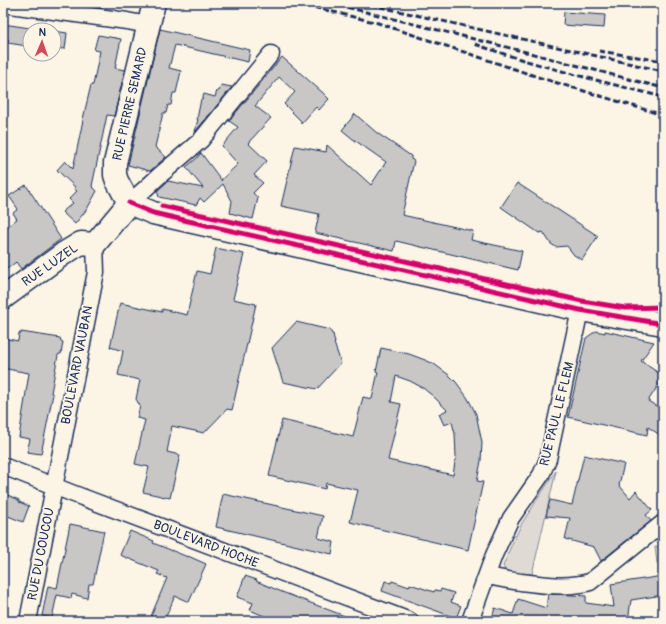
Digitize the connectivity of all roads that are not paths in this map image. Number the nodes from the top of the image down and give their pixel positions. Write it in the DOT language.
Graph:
graph roads {
  1 [pos="3,4"];
  2 [pos="151,16"];
  3 [pos="271,54"];
  4 [pos="129,204"];
  5 [pos="95,244"];
  6 [pos="3,298"];
  7 [pos="580,310"];
  8 [pos="663,323"];
  9 [pos="3,466"];
  10 [pos="54,486"];
  11 [pos="663,523"];
  12 [pos="487,575"];
  13 [pos="28,621"];
  14 [pos="410,621"];
  15 [pos="470,621"];
  1 -- 2 [label="street"];
  2 -- 4 [label="street, RUE PIERRE SEMARD"];
  3 -- 4 [label="street"];
  4 -- 5 [label="street, RUE LUZEL"];
  4 -- 7 [label="street"];
  5 -- 6 [label="street, RUE LUZEL"];
  5 -- 10 [label="street, BOULEVARD VAUBAN"];
  7 -- 8 [label="street"];
  7 -- 12 [label="street, RUE PAUL LE FLEM"];
  9 -- 10 [label="street, BOULEVARD HOCHE"];
  10 -- 13 [label="street, RUE DU COUCOU"];
  10 -- 14 [label="street, BOULEVARD HOCHE"];
  11 -- 12 [label="street"];
  12 -- 15 [label="street, RUE PAUL LE FLEM"];
}
